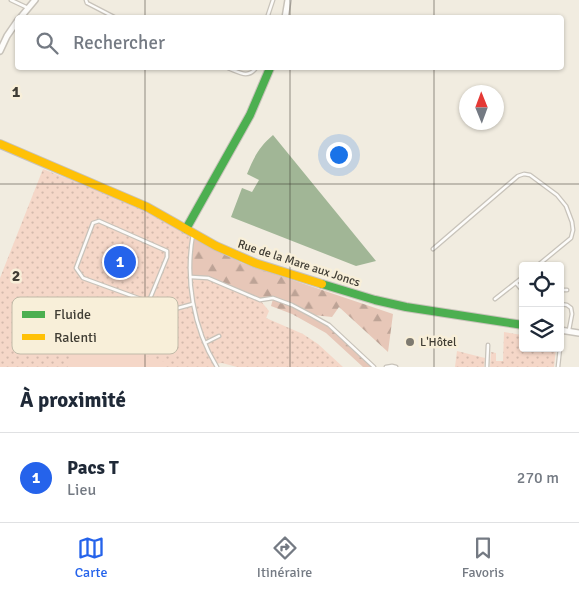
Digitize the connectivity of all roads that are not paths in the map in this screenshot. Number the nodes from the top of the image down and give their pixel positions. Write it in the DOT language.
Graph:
graph roads {
  1 [pos="11,0"];
  2 [pos="35,0"];
  3 [pos="86,0"];
  4 [pos="273,0"];
  5 [pos="288,0"];
  6 [pos="28,8"];
  7 [pos="22,15"];
  8 [pos="110,15"];
  9 [pos="268,15"];
  10 [pos="286,15"];
  11 [pos="15,24"];
  12 [pos="0,51"];
  13 [pos="233,70"];
  14 [pos="254,70"];
  15 [pos="269,70"];
  16 [pos="0,144"];
  17 [pos="189,231"];
  18 [pos="433,249"];
  19 [pos="542,262"];
  20 [pos="191,277"];
  21 [pos="519,281"];
  22 [pos="516,283"];
  23 [pos="519,286"];
  24 [pos="138,297"];
  25 [pos="151,297"];
  26 [pos="495,300"];
  27 [pos="193,304"];
  28 [pos="564,305"];
  29 [pos="178,308"];
  30 [pos="519,324"];
  31 [pos="564,331"];
  32 [pos="570,332"];
  33 [pos="579,333"];
  34 [pos="219,336"];
  35 [pos="205,343"];
  36 [pos="488,345"];
  37 [pos="560,352"];
  38 [pos="217,367"];
  39 [pos="374,367"];
  40 [pos="386,367"];
  41 [pos="396,367"];
  42 [pos="487,367"];
  43 [pos="558,367"];
  1 -- 6 [label="lane"];
  2 -- 6 [label="street"];
  3 -- 8 [label="lane"];
  4 -- 9 [label="lane"];
  5 -- 10 [label="street"];
  6 -- 7 [label="street"];
  11 -- 12 [label="street"];
  13 -- 14 [label="lane"];
  15 -- 17 [label="street"];
  16 -- 17 [label="street, Rue de la Mare aux Joncs"];
  17 -- 20 [label="lane"];
  17 -- 30 [label="street, Rue de la Mare aux Joncs"];
  18 -- 19 [label="lane"];
  20 -- 27 [label="lane"];
  20 -- 39 [label="lane"];
  21 -- 22 [label="lane"];
  22 -- 23 [label="lane"];
  22 -- 26 [label="lane"];
  24 -- 25 [label="lane"];
  27 -- 29 [label="lane"];
  27 -- 35 [label="lane"];
  28 -- 32 [label="lane"];
  31 -- 32 [label="street"];
  32 -- 33 [label="street"];
  34 -- 35 [label="lane"];
  35 -- 38 [label="lane"];
  36 -- 42 [label="lane"];
  37 -- 43 [label="lane"];
  40 -- 41 [label="lane"];
}
